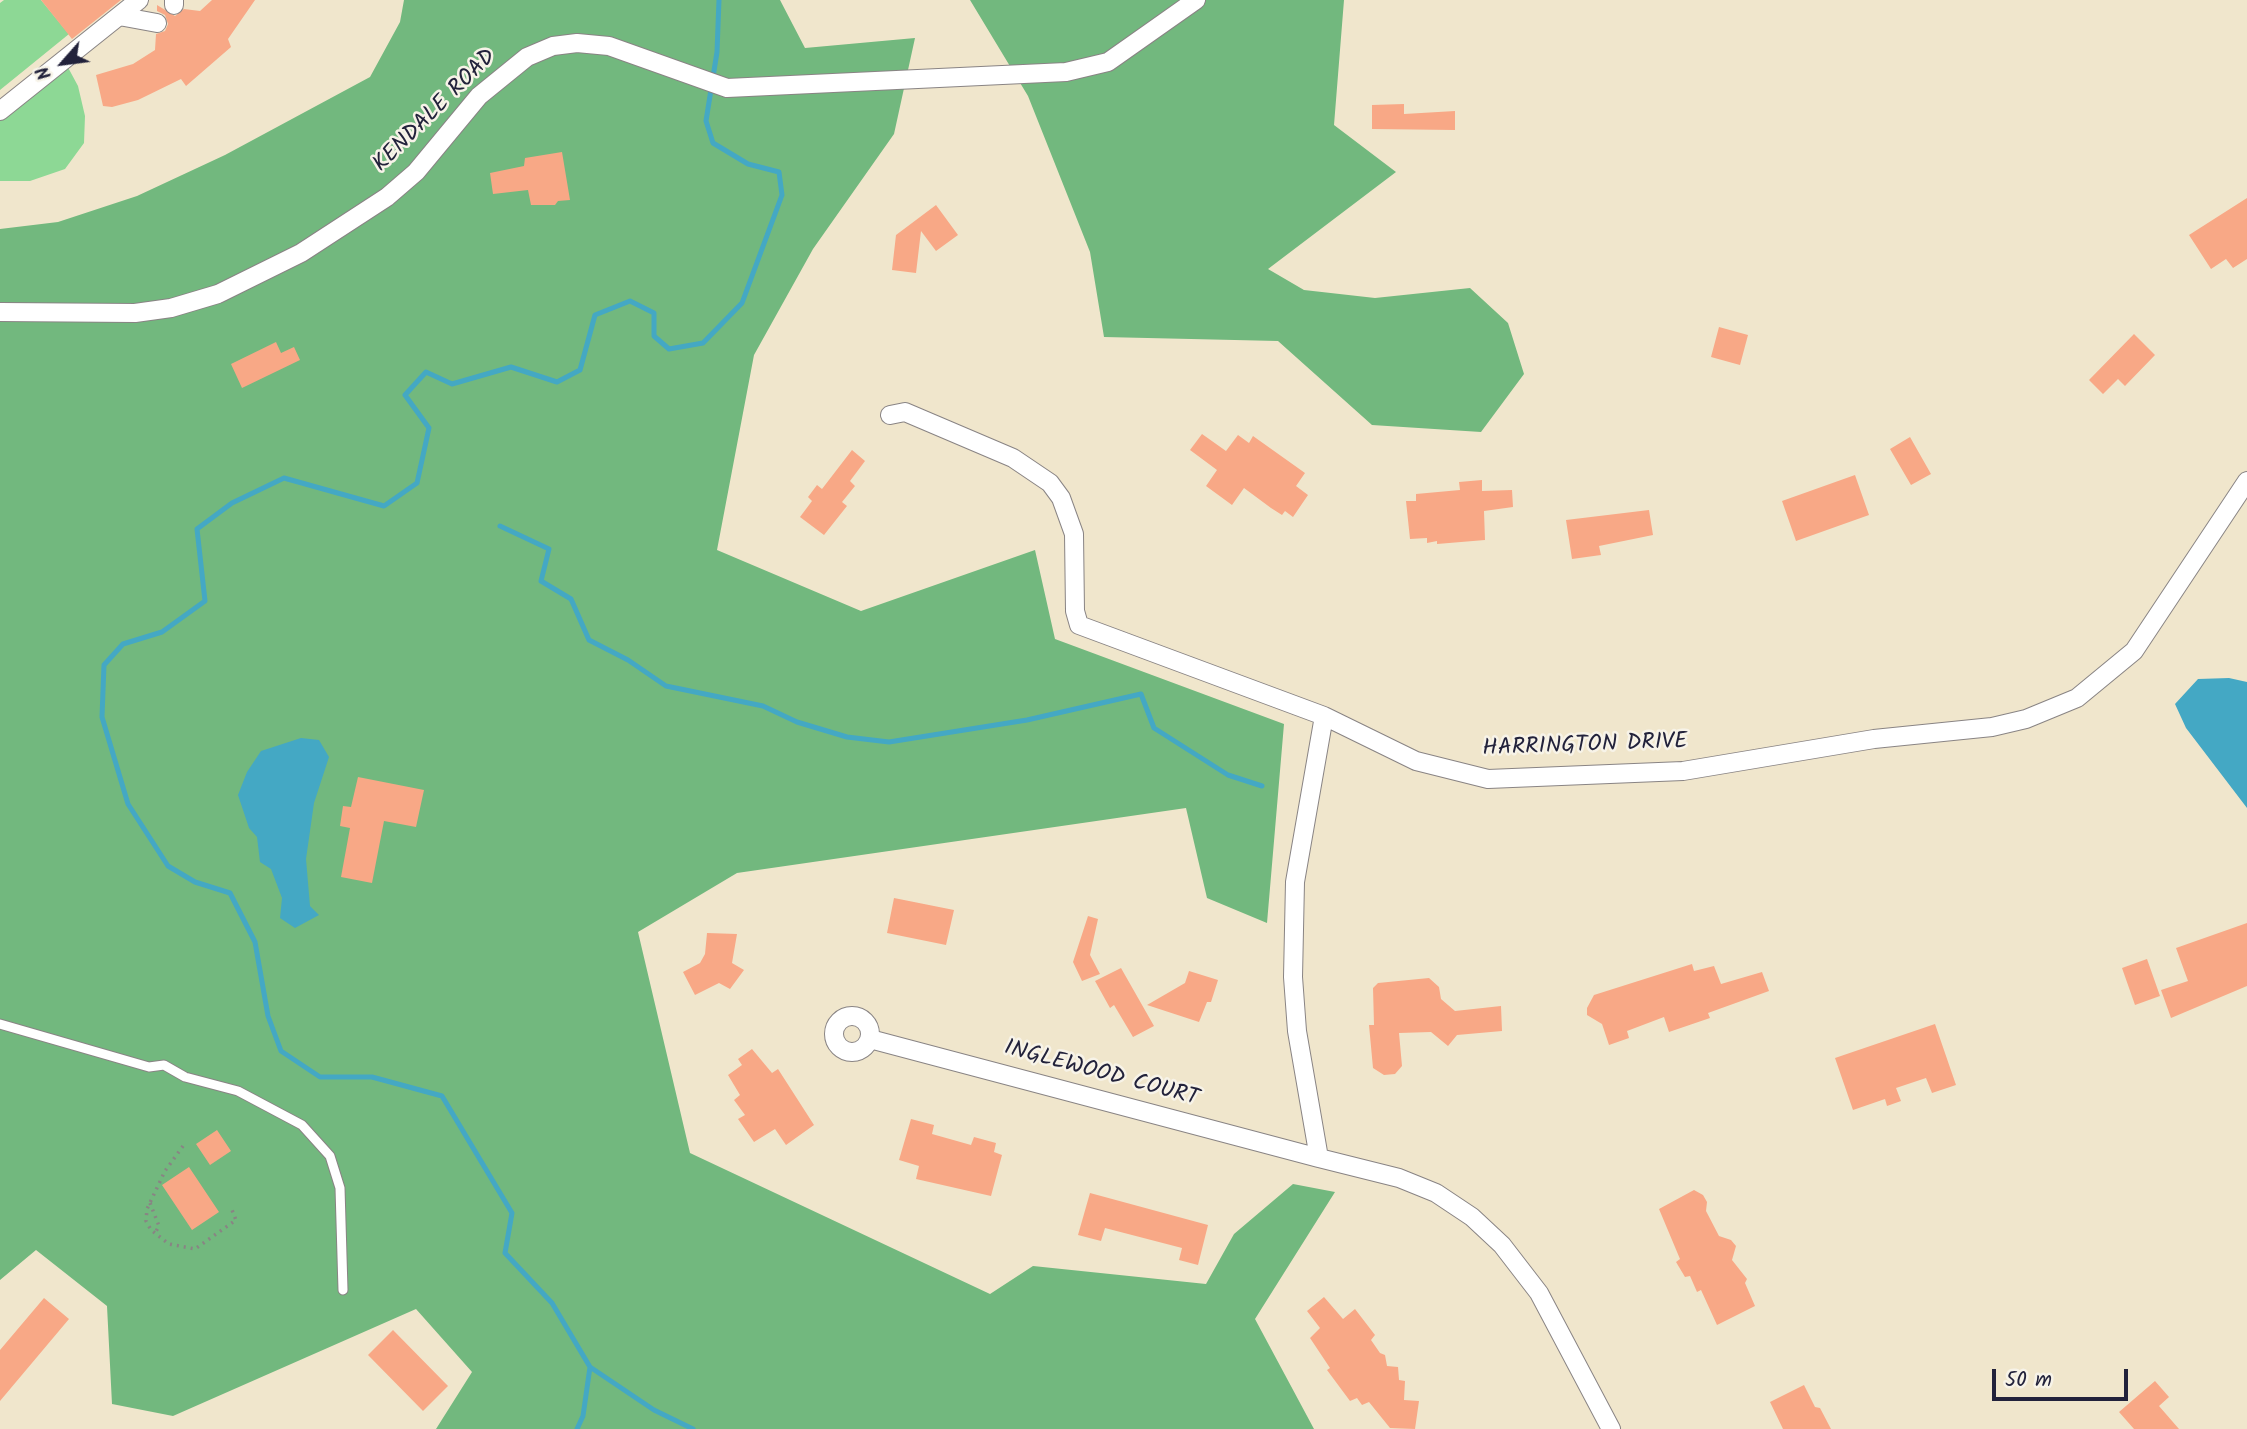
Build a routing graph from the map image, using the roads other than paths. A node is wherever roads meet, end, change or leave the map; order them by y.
1 (139, 0) edge
2 (1196, 0) edge
3 (119, 16) junction
4 (157, 23) dead end
5 (0, 111) edge
6 (0, 312) edge
7 (890, 415) dead end
8 (2247, 481) edge
9 (1324, 716) junction
10 (0, 1024) edge
11 (870, 1039) dead end
12 (1319, 1158) junction
13 (343, 1290) dead end
14 (1611, 1429) edge

1 - 3 street
2 - 6 street, KENDALE ROAD
3 - 4 street
3 - 5 street
7 - 9 street, HARRINGTON DRIVE
8 - 9 street, HARRINGTON DRIVE
9 - 12 street
10 - 13 lane
11 - 12 street, INGLEWOOD COURT
12 - 14 street, INGLEWOOD COURT

